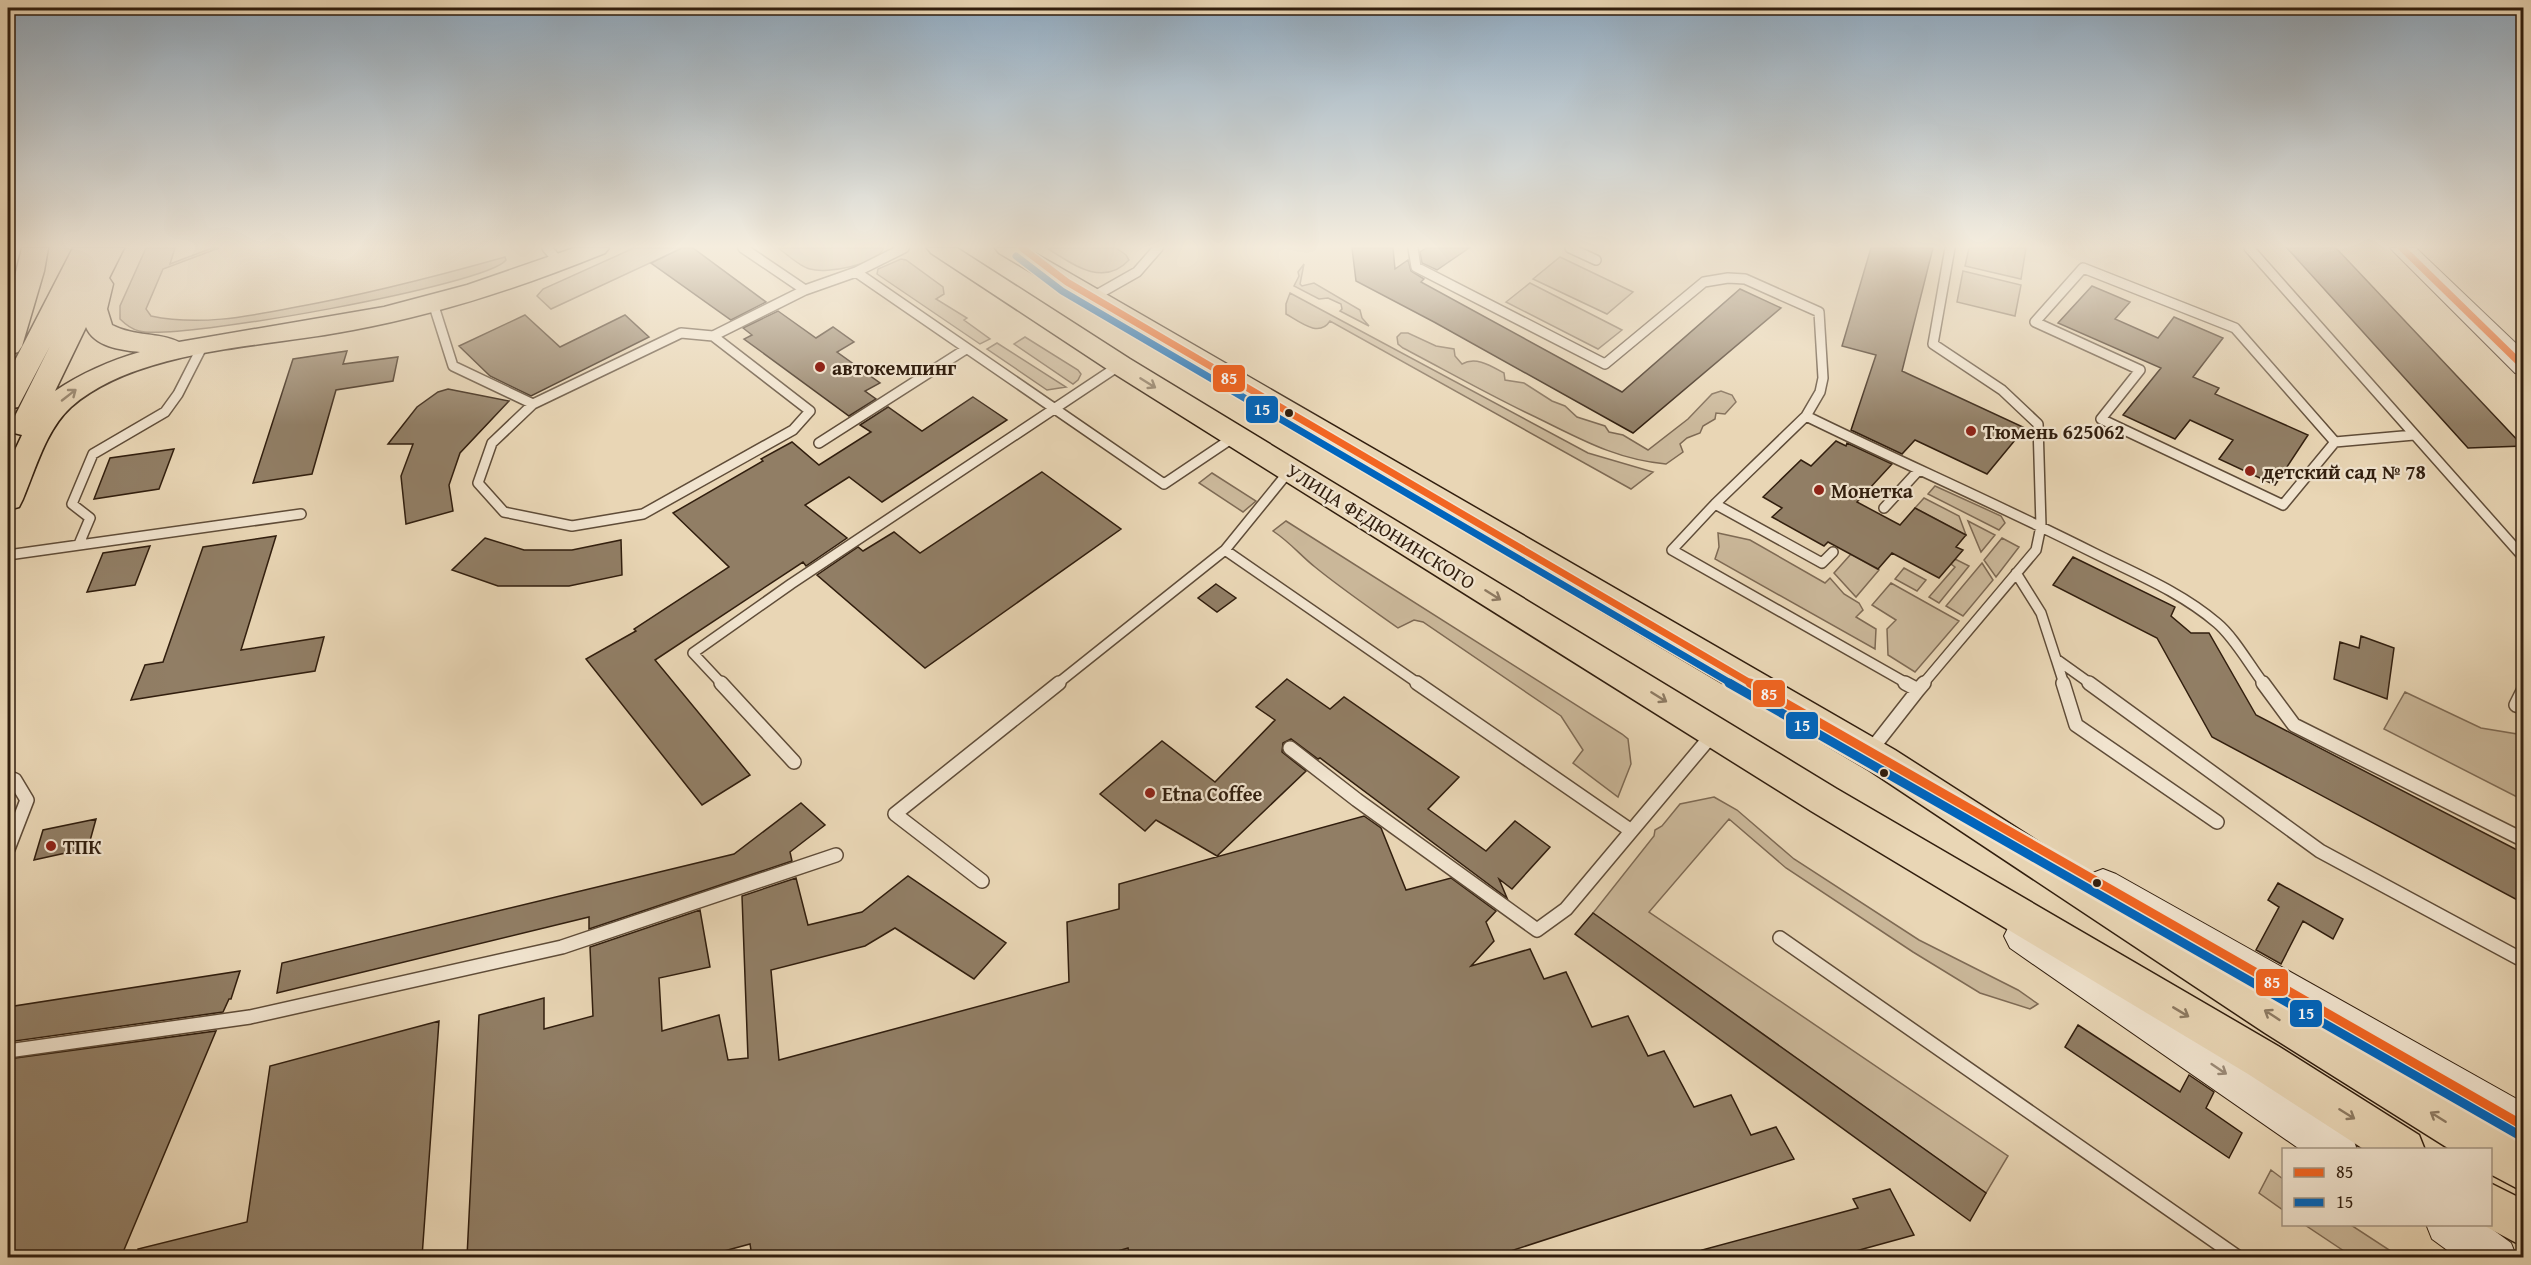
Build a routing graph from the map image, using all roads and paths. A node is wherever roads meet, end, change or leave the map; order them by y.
1 (20, 307) edge
2 (66, 307) edge
3 (76, 307) edge
4 (94, 307) edge
5 (417, 307) edge
6 (435, 307) edge
7 (771, 307) edge
8 (906, 307) edge
9 (1031, 307) edge
10 (1109, 307) edge
11 (1494, 307) edge
12 (1674, 307) edge
13 (1808, 307) edge
14 (1939, 307) edge
15 (2048, 307) edge
16 (2183, 307) edge
17 (2301, 307) edge
18 (2462, 307) edge
19 (713, 336) junction
20 (8, 346) edge
21 (202, 347) junction
22 (966, 349) junction
23 (1120, 365) junction
24 (2523, 367) edge
25 (8, 400) edge
26 (533, 404) junction
27 (1054, 409) junction
28 (1806, 416) junction
29 (2414, 435) junction
30 (1234, 437) junction
31 (2336, 442) junction
32 (819, 443) dead end
33 (8, 459) edge
34 (1290, 470) junction
35 (1918, 471) junction
36 (8, 499) edge
37 (1715, 504) junction
38 (1884, 508) dead end
39 (302, 514) dead end
40 (2041, 526) junction
41 (79, 544) junction
42 (1225, 550) junction
43 (1833, 552) dead end
44 (8, 555) edge
45 (2523, 558) edge
46 (2016, 573) junction
47 (2056, 659) junction
48 (2523, 689) edge
49 (1918, 690) junction
50 (2523, 708) edge
51 (1714, 732) junction
52 (1290, 748) dead end
53 (1876, 756) junction
54 (794, 762) dead end
55 (8, 777) edge
56 (1824, 800) junction
57 (2217, 822) dead end
58 (1630, 830) junction
59 (2523, 840) edge
60 (8, 849) edge
61 (836, 855) dead end
62 (982, 881) dead end
63 (1780, 938) dead end
64 (2523, 961) edge
65 (8, 1051) edge
66 (2523, 1126) edge
67 (2336, 1148) edge
68 (2402, 1148) edge
69 (2487, 1148) edge
70 (2492, 1151) edge
71 (2523, 1170) edge
72 (2492, 1205) edge
73 (2523, 1226) edge
74 (2449, 1235) edge
75 (2231, 1255) edge
76 (2496, 1257) edge

1 - 20 highway
2 - 25 highway
3 - 33 highway
4 - 21 highway
5 - 21 highway
6 - 26 lane
7 - 19 lane
8 - 22 lane
9 - 23 highway, УЛИЦА ФЕДЮНИНСКОГО
10 - 53 highway
11 - 12 lane
13 - 28 lane
14 - 40 lane
15 - 31 lane
16 - 31 lane
17 - 29 lane
18 - 24 main road
19 - 26 lane
19 - 26 lane
36 -> 21 highway
21 - 41 lane
22 - 27 lane
22 - 32 lane
23 - 27 lane
23 -> 30 highway, УЛИЦА ФЕДЮНИНСКОГО
27 - 30 lane
27 - 54 lane
28 - 35 lane
28 - 37 lane
29 - 31 lane
29 - 45 lane
30 - 34 highway, УЛИЦА ФЕДЮНИНСКОГО
34 - 42 lane
34 -> 51 highway, УЛИЦА ФЕДЮНИНСКОГО
35 - 38 lane
35 - 40 lane
37 - 43 lane
37 - 49 lane
39 - 41 lane
40 - 46 lane
40 - 59 lane
41 - 44 lane
42 - 58 lane
42 - 62 lane
46 - 47 lane
46 - 49 lane
47 - 57 lane
47 - 64 lane
48 - 50 lane
49 - 53 lane
51 - 56 highway, УЛИЦА ФЕДЮНИНСКОГО
51 - 58 lane
52 - 58 lane
53 - 66 main road
69 -> 53 highway
55 - 60 lane
56 -> 67 main road, УЛИЦА ФЕДЮНИНСКОГО
56 -> 68 highway, УЛИЦА ФЕДЮНИНСКОГО
61 - 65 lane
63 - 75 lane
71 -> 70 highway
72 - 73 highway
74 - 76 main road

